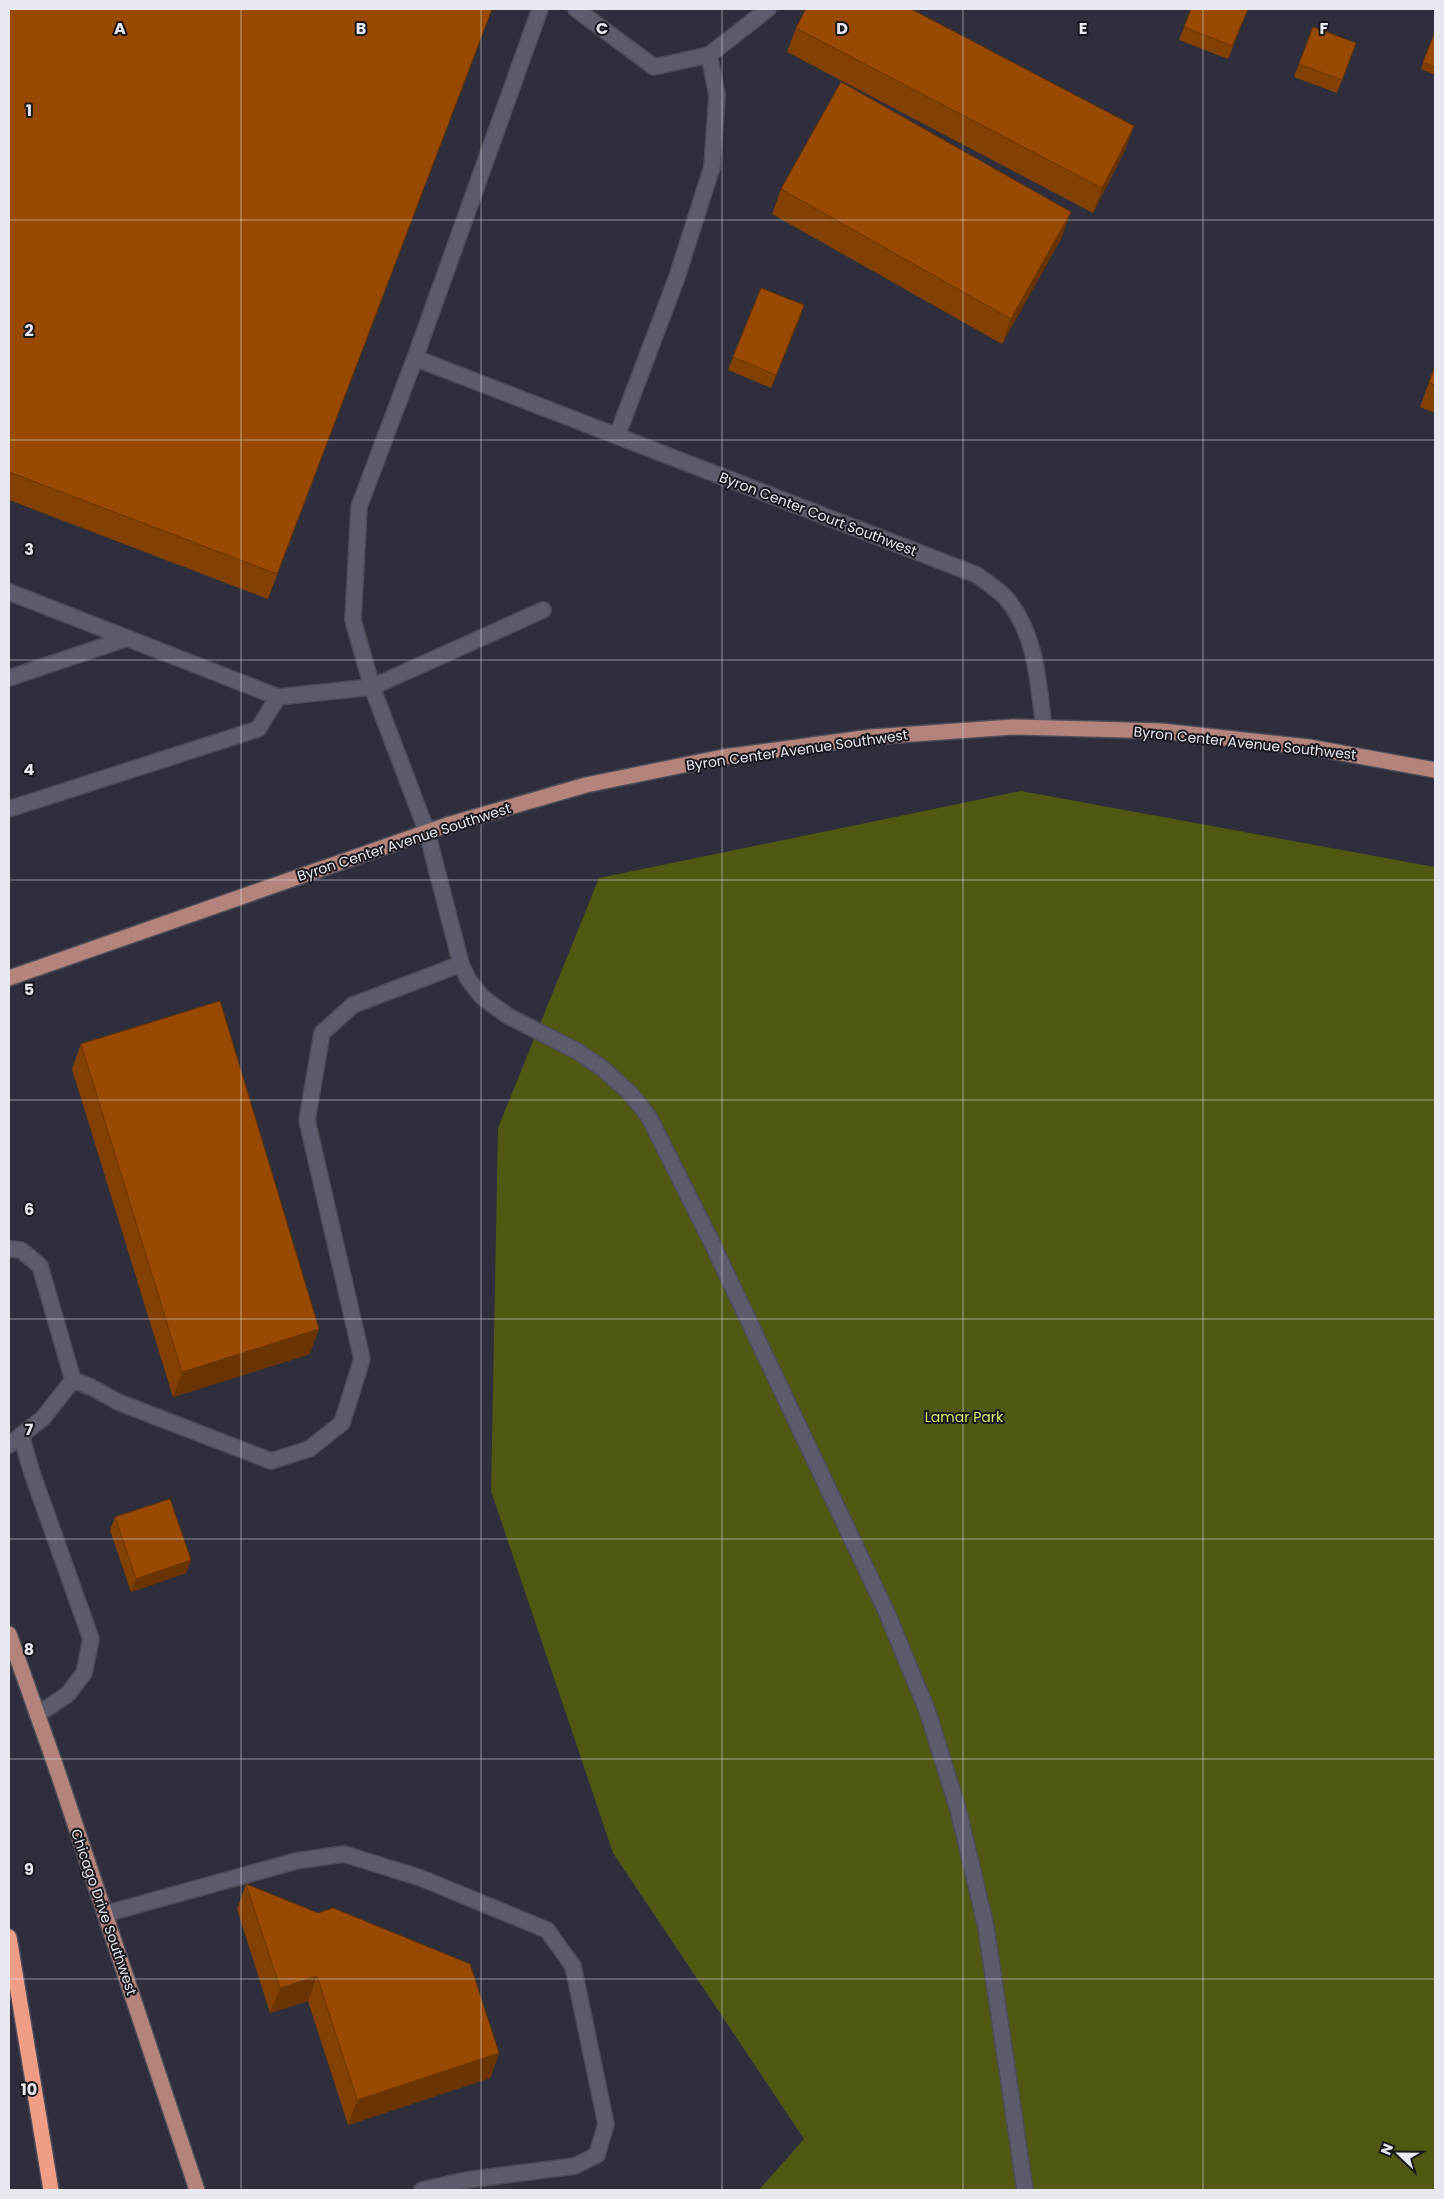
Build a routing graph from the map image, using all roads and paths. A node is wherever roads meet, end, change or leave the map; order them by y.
1 (540, 9) edge
2 (576, 9) edge
3 (767, 10) edge
4 (709, 55) junction
5 (415, 358) junction
6 (617, 436) junction
7 (9, 592) edge
8 (543, 610) dead end
9 (128, 638) junction
10 (9, 678) edge
11 (372, 687) junction
12 (278, 697) junction
13 (1044, 728) junction
14 (1435, 770) edge
15 (9, 809) edge
16 (427, 832) junction
17 (461, 964) junction
18 (9, 978) edge
19 (9, 1249) edge
20 (73, 1380) junction
21 (22, 1435) junction
22 (9, 1445) edge
23 (9, 1634) edge
24 (37, 1715) junction
25 (105, 1914) junction
26 (9, 1937) edge
27 (51, 2190) edge
28 (198, 2190) edge
29 (422, 2190) edge
30 (1025, 2190) edge

1 - 5 street
2 - 4 street
3 - 4 street
4 - 6 street
5 - 6 street, Byron Center Court Southwest
5 - 11 street
6 - 13 street, Byron Center Court Southwest
7 - 9 street
8 - 11 street
9 - 10 street
9 - 12 street
11 - 12 street
11 - 16 street
12 - 15 street
13 - 14 main road, Byron Center Avenue Southwest
13 - 16 main road, Byron Center Avenue Southwest
16 - 17 street
16 - 18 main road, Byron Center Avenue Southwest
17 - 20 street
17 - 30 street
19 - 20 street
20 - 21 street
21 - 22 street
21 - 24 street
23 - 24 main road, Chicago Drive Southwest
24 - 25 main road, Chicago Drive Southwest
25 - 28 main road, Chicago Drive Southwest
25 - 29 street
26 - 27 highway

